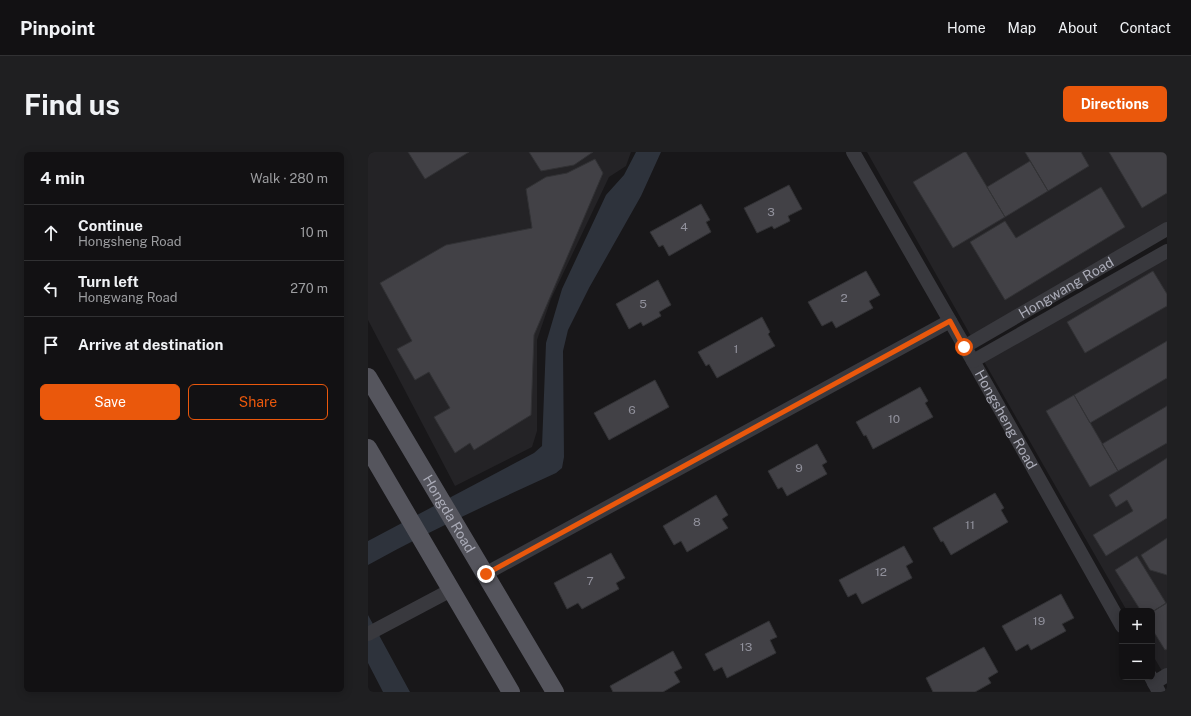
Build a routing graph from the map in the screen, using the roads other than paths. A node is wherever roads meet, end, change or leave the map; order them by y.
1 (853, 152) edge
2 (1167, 229) edge
3 (1167, 251) edge
4 (950, 321) junction
5 (964, 347) junction
6 (973, 361) junction
7 (368, 377) edge
8 (368, 448) edge
9 (486, 574) junction
10 (451, 590) junction
11 (1119, 621) edge
12 (368, 634) edge
13 (1167, 675) edge
14 (1155, 684) edge
15 (511, 692) edge
16 (555, 692) edge

1 - 4 street, Hongsheng Road
2 - 5 street, Hongwang Road
3 - 6 street, Hongwang Road
4 - 5 street, Hongsheng Road
4 - 9 street
5 - 6 street, Hongsheng Road
6 - 11 street, Hongsheng Road
7 - 9 main road, Hongda Road
8 - 10 main road
9 - 16 main road, Hongda Road
10 - 12 street
10 - 15 main road
13 - 14 street

